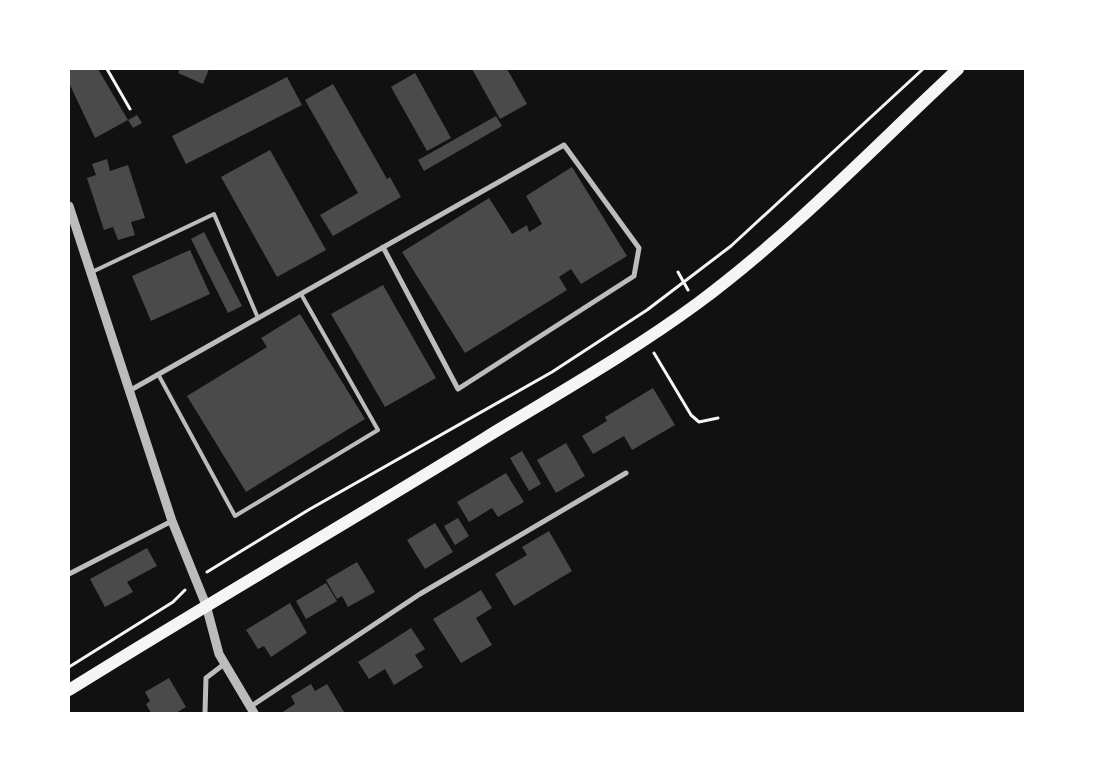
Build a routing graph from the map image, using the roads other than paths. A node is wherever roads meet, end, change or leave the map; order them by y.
1 (958, 69) edge
2 (69, 206) edge
3 (383, 247) junction
4 (91, 272) junction
5 (301, 294) junction
6 (258, 318) junction
7 (158, 374) junction
8 (130, 391) junction
9 (626, 473) dead end
10 (172, 521) junction
11 (69, 574) edge
12 (206, 605) junction
13 (224, 665) junction
14 (69, 690) edge
15 (252, 710) edge
16 (205, 713) edge

1 - 12 main road
2 - 4 street
3 - 3 street
3 - 5 street
4 - 6 lane
4 - 8 street
5 - 6 street
5 - 7 lane
6 - 7 street
7 - 8 street
8 - 10 street
9 - 15 street
10 - 11 street
10 - 12 street
12 - 13 street
12 - 14 main road
13 - 15 street
13 - 16 street

